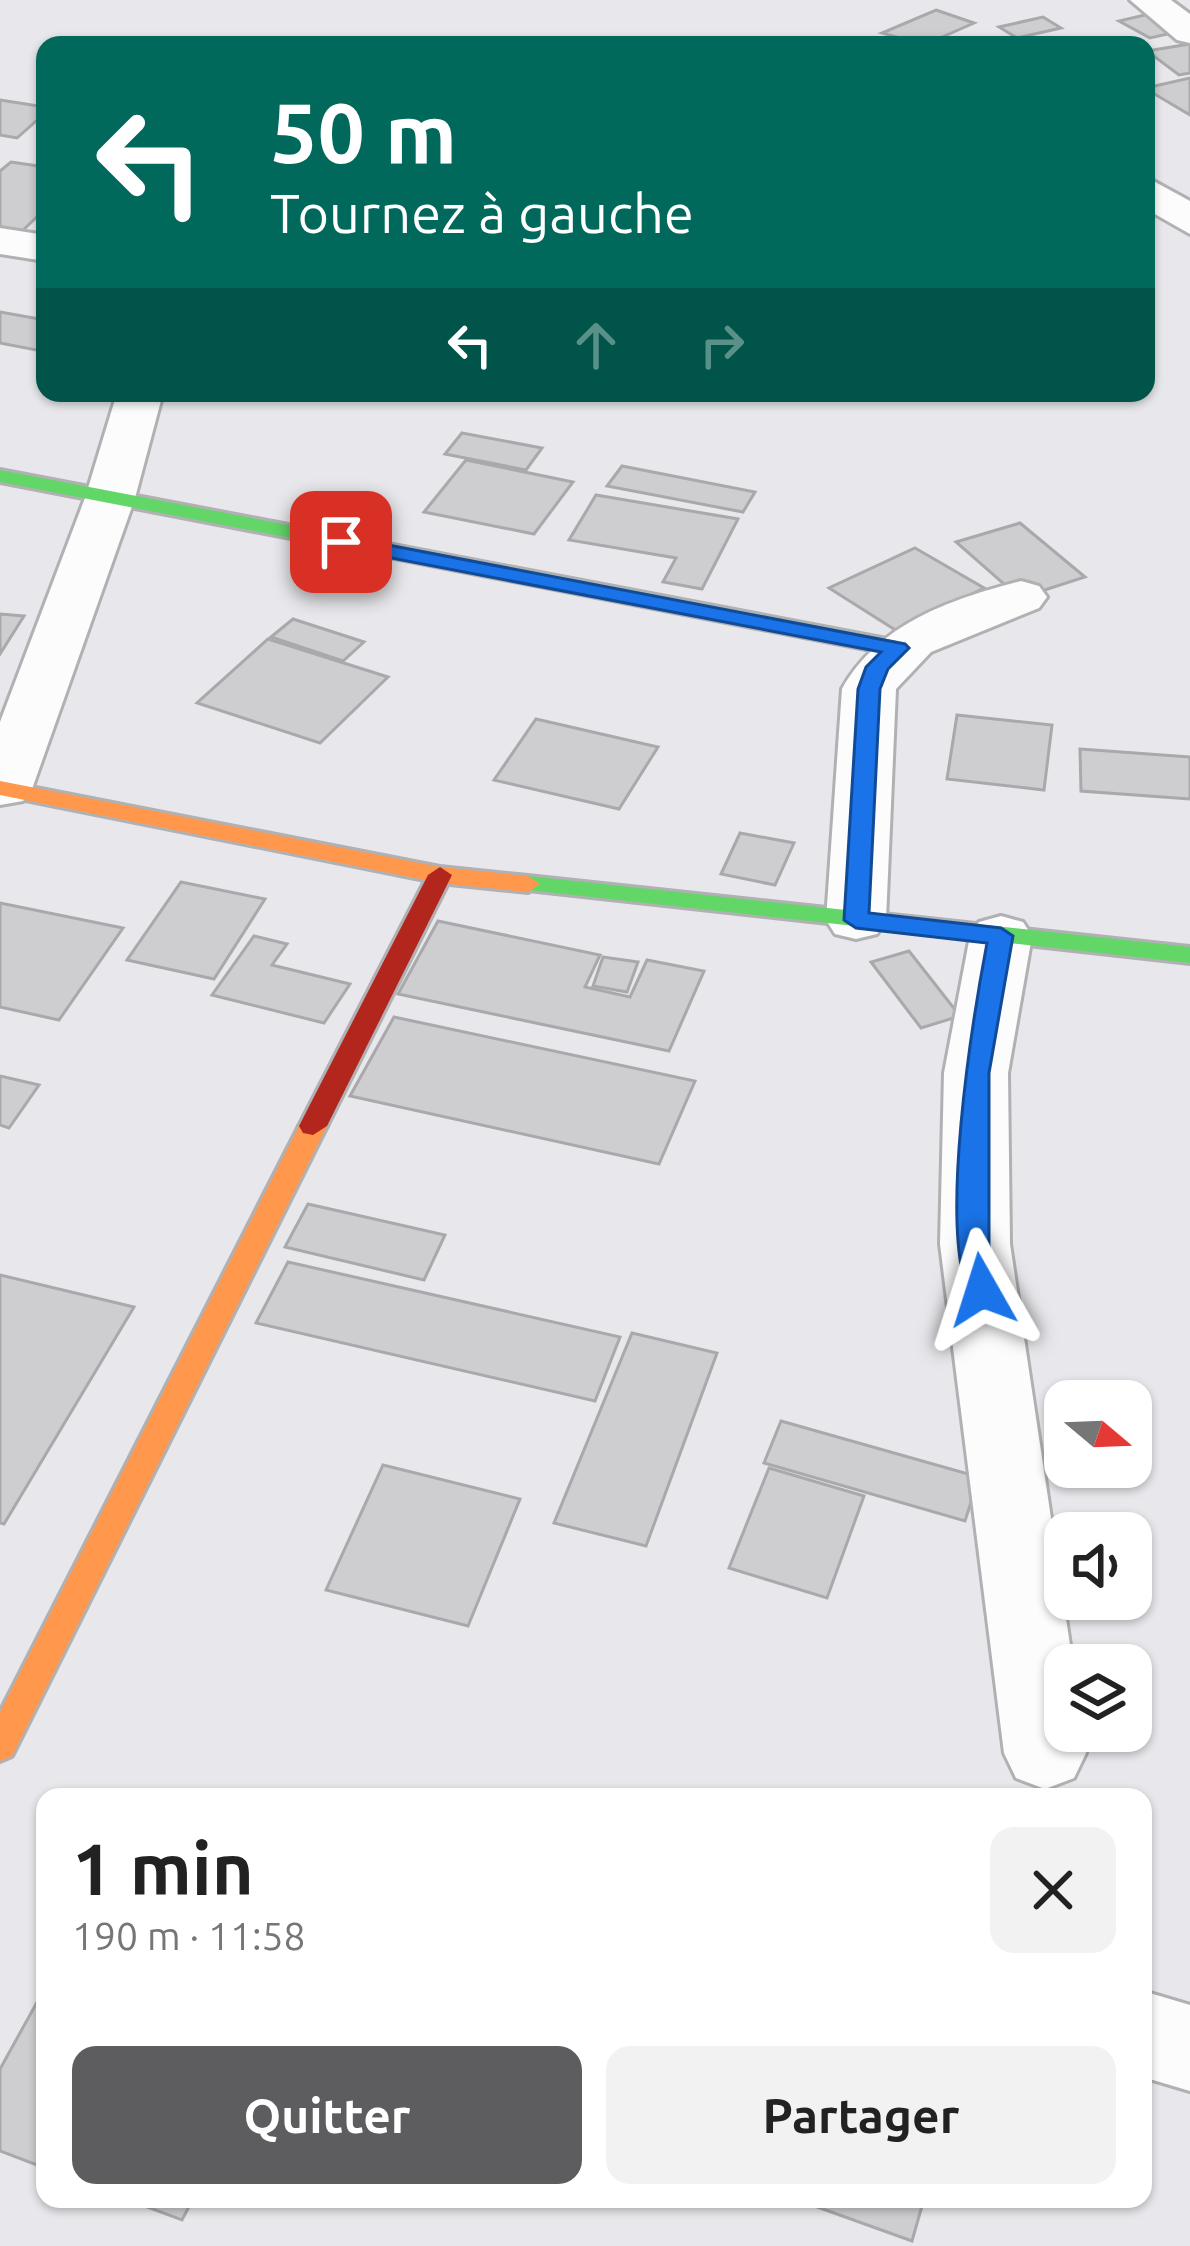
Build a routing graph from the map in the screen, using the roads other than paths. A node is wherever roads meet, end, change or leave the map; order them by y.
1 (1148, 0) edge
2 (1190, 32) edge
3 (1155, 196) edge
4 (1190, 221) edge
5 (0, 241) edge
6 (36, 247) edge
7 (137, 402) edge
8 (0, 476) edge
9 (110, 498) junction
10 (1021, 597) dead end
11 (898, 648) junction
12 (1, 790) edge
13 (440, 875) junction
14 (856, 920) junction
15 (1001, 936) junction
16 (1190, 955) edge
17 (0, 1746) edge
18 (1046, 1753) dead end
19 (1152, 2037) edge
20 (1190, 2048) edge

1 - 2 street
3 - 4 street
5 - 6 street
7 - 9 street
8 - 9 street
9 - 11 street
9 - 12 street
10 - 11 street
11 - 14 street
12 - 13 street
13 - 14 street
13 - 17 street
14 - 15 street
15 - 16 street
15 - 18 street
19 - 20 street

